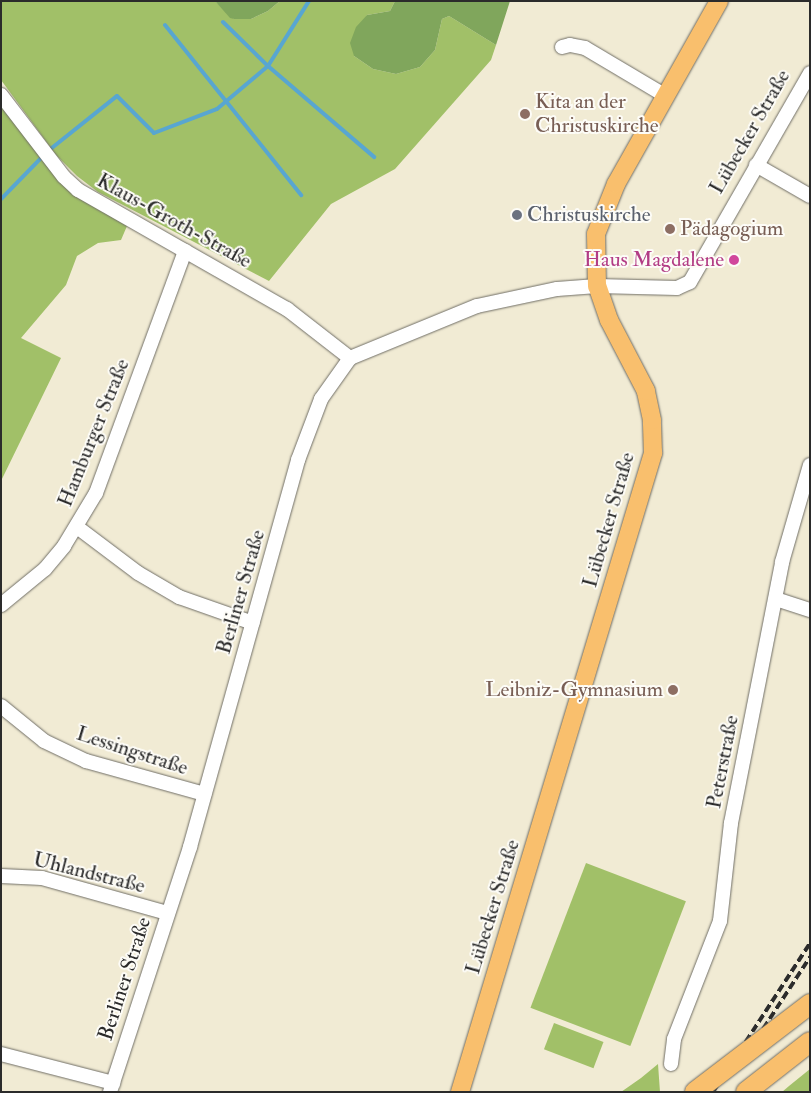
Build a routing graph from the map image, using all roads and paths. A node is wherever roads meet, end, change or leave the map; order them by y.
1 (719, 1) edge
2 (562, 47) dead end
3 (810, 73) edge
4 (1, 95) edge
5 (666, 96) junction
6 (756, 165) junction
7 (810, 196) edge
8 (185, 250) junction
9 (597, 286) junction
10 (350, 358) junction
11 (810, 465) edge
12 (77, 526) junction
13 (776, 599) junction
14 (1, 606) edge
15 (810, 610) edge
16 (253, 623) junction
17 (1, 706) edge
18 (204, 794) junction
19 (1, 876) edge
20 (167, 914) junction
21 (810, 1004) edge
22 (810, 1042) edge
23 (1, 1054) edge
24 (671, 1064) dead end
25 (112, 1088) edge
26 (460, 1092) edge
27 (695, 1092) edge
28 (746, 1092) edge

1 - 5 main road
2 - 5 street
3 - 6 street, Lübecker Straße
4 - 8 street, Klaus-Groth-Straße
5 - 9 main road
6 - 7 street
6 - 9 street, Lübecker Straße
8 - 10 street, Klaus-Groth-Straße
8 - 12 street, Hamburger Straße
9 - 10 street
9 - 26 main road, Lübecker Straße
10 - 16 street, Berliner Straße
11 - 13 street, Peterstraße
12 - 14 street, Hamburger Straße
12 - 16 street
13 - 15 street
13 - 24 street, Peterstraße
16 - 18 street, Berliner Straße
17 - 18 street, Lessingstraße
18 - 20 street, Berliner Straße
19 - 20 street, Uhlandstraße
20 - 25 street, Berliner Straße
21 - 27 highway, bridge
22 - 28 highway
23 - 25 street

